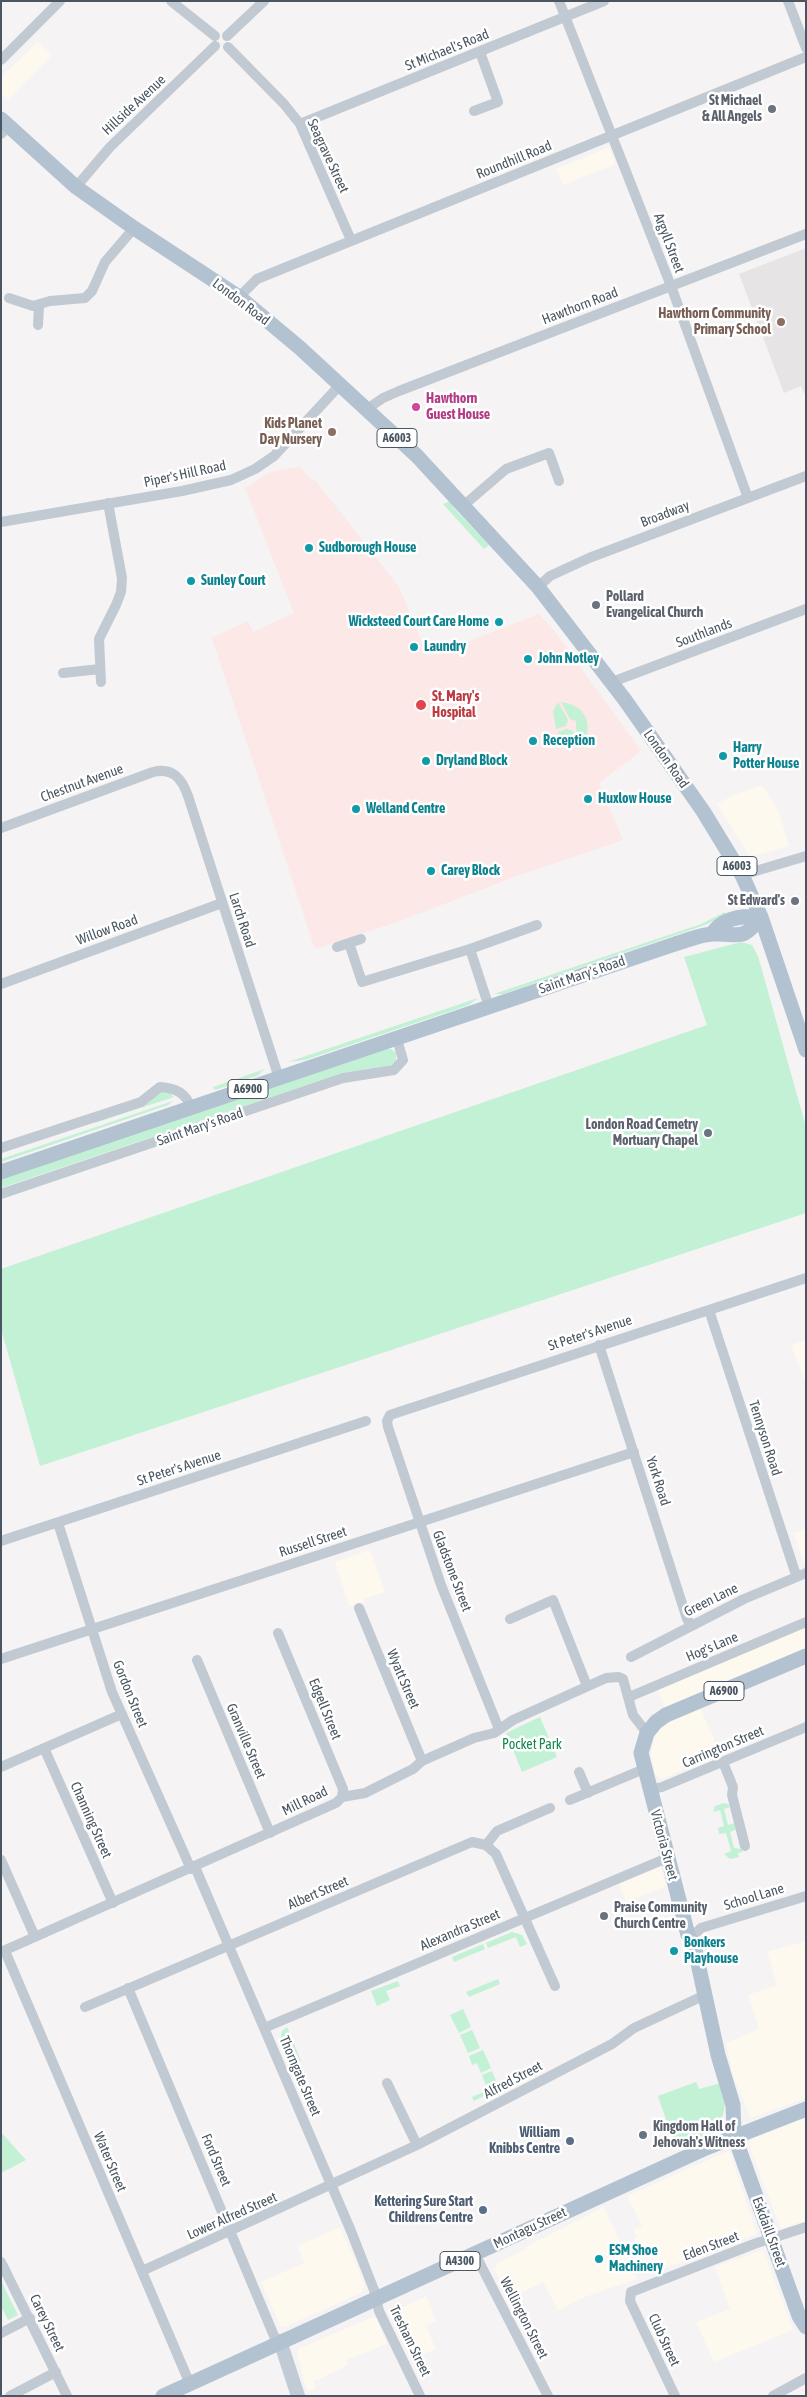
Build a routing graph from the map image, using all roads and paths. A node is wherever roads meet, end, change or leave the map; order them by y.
1 (171, 1) edge
2 (264, 1) edge
3 (558, 1) edge
4 (604, 1) edge
5 (788, 1) edge
6 (59, 2) edge
7 (565, 17) junction
8 (215, 41) junction
9 (228, 41) junction
10 (806, 48) edge
11 (480, 52) junction
12 (806, 57) edge
13 (1, 60) edge
14 (474, 111) dead end
15 (300, 124) junction
16 (4, 126) edge
17 (613, 134) junction
18 (76, 187) junction
19 (134, 228) junction
20 (806, 234) edge
21 (351, 240) junction
22 (671, 286) junction
23 (239, 297) junction
24 (8, 298) dead end
25 (39, 306) junction
26 (38, 325) dead end
27 (340, 384) junction
28 (367, 409) junction
29 (806, 476) edge
30 (560, 481) dead end
31 (748, 498) junction
32 (108, 503) junction
33 (463, 506) junction
34 (1, 522) edge
35 (538, 587) junction
36 (806, 609) edge
37 (100, 669) junction
38 (63, 673) dead end
39 (101, 682) dead end
40 (612, 682) junction
41 (173, 773) joint
42 (1, 828) edge
43 (806, 856) edge
44 (742, 875) junction
45 (222, 903) junction
46 (761, 917) junction
47 (538, 925) dead end
48 (361, 940) dead end
49 (349, 943) junction
50 (338, 948) dead end
51 (470, 949) junction
52 (1, 984) edge
53 (791, 1003) junction
54 (489, 1007) junction
55 (806, 1010) edge
56 (804, 1030) edge
57 (397, 1039) junction
58 (806, 1050) edge
59 (279, 1078) junction
60 (191, 1108) junction
61 (1, 1148) edge
62 (1, 1172) edge
63 (1, 1194) edge
64 (806, 1278) edge
65 (709, 1310) junction
66 (599, 1345) junction
67 (366, 1421) dead end
68 (387, 1421) joint
69 (634, 1452) junction
70 (419, 1522) junction
71 (58, 1523) junction
72 (1, 1541) edge
73 (801, 1574) edge
74 (359, 1608) dead end
75 (510, 1619) dead end
76 (806, 1622) edge
77 (691, 1625) junction
78 (92, 1629) junction
79 (278, 1633) dead end
80 (806, 1656) edge
81 (631, 1657) dead end
82 (1, 1659) edge
83 (197, 1660) dead end
84 (587, 1686) junction
85 (629, 1697) junction
86 (122, 1714) junction
87 (806, 1727) edge
88 (499, 1729) junction
89 (647, 1733) junction
90 (44, 1748) junction
91 (422, 1761) junction
92 (723, 1762) junction
93 (1, 1767) edge
94 (644, 1769) junction
95 (579, 1772) dead end
96 (649, 1790) junction
97 (588, 1793) junction
98 (342, 1797) junction
99 (570, 1800) dead end
100 (550, 1808) dead end
101 (270, 1833) junction
102 (486, 1845) junction
103 (745, 1846) dead end
104 (666, 1858) junction
105 (1, 1860) edge
106 (193, 1868) junction
107 (806, 1896) edge
108 (113, 1903) junction
109 (524, 1918) junction
110 (36, 1937) junction
111 (694, 1945) junction
112 (230, 1946) junction
113 (3, 1951) edge
114 (555, 1986) dead end
115 (128, 1988) junction
116 (705, 1995) junction
117 (85, 2007) dead end
118 (264, 2028) junction
119 (387, 2083) dead end
120 (806, 2109) edge
121 (734, 2136) junction
122 (417, 2145) junction
123 (332, 2186) junction
124 (806, 2228) edge
125 (231, 2231) junction
126 (771, 2239) junction
127 (475, 2254) junction
128 (1, 2262) edge
129 (142, 2271) junction
130 (630, 2296) joint
131 (376, 2298) junction
132 (30, 2318) junction
133 (806, 2327) edge
134 (1, 2333) edge
135 (279, 2342) junction
136 (56, 2372) junction
137 (806, 2378) edge
138 (190, 2384) junction
139 (172, 2394) edge
140 (10, 2396) edge
141 (67, 2396) edge
142 (298, 2396) edge
143 (420, 2396) edge
144 (548, 2396) edge
145 (675, 2396) edge
146 (773, 2396) edge

1 - 8 street
2 - 9 street
3 - 7 street, Argyll Street
4 - 7 street, St Michael's Road
5 - 10 street
6 - 13 street
7 - 11 street, St Michael's Road
7 - 17 street, Argyll Street
8 - 9 street
8 - 9 street
8 - 18 street, Hillside Avenue
9 - 15 street, Seagrave Street
11 - 14 street
11 - 15 street, St Michael's Road
12 - 17 street, Roundhill Road
15 - 21 street, Seagrave Street
16 - 18 main road, London Road / A6003
17 - 21 street, Roundhill Road
17 - 22 street, Argyll Street
18 - 19 main road, London Road / A6003
19 - 23 main road, London Road / A6003
19 - 25 street
20 - 22 street, Hawthorn Road
21 - 23 street, Roundhill Road
22 - 28 street, Hawthorn Road
22 - 31 street, Argyll Street
23 - 27 main road, London Road / A6003
24 - 25 street
25 - 26 street
27 - 28 main road, London Road / A6003
27 - 32 street, Piper's Hill Road
28 - 33 main road, London Road / A6003
29 - 31 street, Broadway
30 - 33 street
31 - 35 street, Broadway
32 - 34 street, Piper's Hill Road
32 - 37 street
33 - 35 main road, London Road / A6003
35 - 40 main road, London Road / A6003
36 - 40 street, Southlands
37 - 38 street
37 - 39 street
40 - 44 main road, London Road / A6003
41 - 42 street, Chestnut Avenue
41 - 45 street, Larch Road
43 - 44 street
44 - 46 main road, London Road / A6003
45 - 52 street, Willow Road
45 - 59 street, Larch Road
46 - 53 main road, London Road / A6003
46 - 54 main road, Saint Mary's Road / A6900
47 - 51 street
48 - 49 street
49 - 50 street
49 - 51 street
51 - 54 street
53 - 55 main road
53 - 56 main road, London Road / A6003
54 - 57 main road, Saint Mary's Road / A6900
56 - 58 main road, London Road
57 - 59 main road, Saint Mary's Road / A6900
57 - 63 street, Saint Mary's Road
59 - 60 main road, Saint Mary's Road / A6900
60 - 61 street, Saint Mary's Road
60 - 62 main road, Saint Mary's Road / A6900
64 - 65 street, St Peter's Avenue
65 - 66 street, St Peter's Avenue
65 - 73 street, Tennyson Road
66 - 68 street, St Peter's Avenue
66 - 69 street, York Road
67 - 71 street, St Peter's Avenue
68 - 70 street, Gladstone Street
69 - 70 street, Russell Street
69 - 77 street, York Road
70 - 78 street, Russell Street
70 - 88 street, Gladstone Street
71 - 72 street, St Peter's Avenue
71 - 78 street, Gordon Street
73 - 77 street, Green Lane
74 - 91 street, Wyatt Street
75 - 84 street
76 - 85 street, Hog's Lane
77 - 81 street, Green Lane
78 - 82 street, Russell Street
78 - 86 street, Gordon Street
79 - 98 street, Edgell Street
80 - 89 main road, A6900
83 - 101 street, Granville Street
84 - 85 street, Mill Road
84 - 88 street, Mill Road
85 - 89 street
86 - 90 street
86 - 106 street, Gordon Street
87 - 92 street, Carrington Street
88 - 91 street, Mill Road
89 - 94 main road, Victoria Street
90 - 93 street
90 - 108 street, Channing Street
91 - 98 street, Mill Road
92 - 96 street, Carrington Street
92 - 103 street
94 - 96 main road, Victoria Street
94 - 97 street
95 - 97 street
96 - 104 main road, Victoria Street
97 - 99 street
98 - 101 street, Mill Road
100 - 102 street
101 - 106 street, Mill Road
102 - 109 street
102 - 112 street, Albert Street
104 - 109 street, Alexandra Street
104 - 111 main road, Victoria Street
105 - 110 street
106 - 108 street, Mill Road
106 - 112 street, Thorngate Street
107 - 111 street, School Lane
108 - 110 street, Mill Road
109 - 114 street
109 - 118 street, Alexandra Street
110 - 113 street, Mill Road
111 - 116 main road, Victoria Street
112 - 115 street, Albert Street
112 - 118 street, Thorngate Street
113 - 129 street, Water Street
115 - 117 street, Albert Street
115 - 125 street, Ford Street
116 - 121 main road, Victoria Street
116 - 122 street, Alfred Street
118 - 123 street, Thorngate Street
119 - 122 street
120 - 121 main road, Montagu Street / A4300
121 - 126 main road, Eskdaill Street
121 - 127 main road, Montagu Street / A4300
122 - 123 street, Alfred Street
123 - 125 street, Lower Alfred Street
123 - 131 street, Thorngate Street
124 - 126 street, Eden Street
125 - 129 street, Lower Alfred Street
125 - 135 street, Ford Street
126 - 130 street, Eden Street
126 - 133 main road, Eskdaill Street
127 - 131 main road, Montagu Street / A4300
127 - 144 street, Wellington Street
128 - 132 street, Carey Street
129 - 138 street, Water Street
130 - 145 street, Club Street
131 - 135 main road, Montagu Street / A4300
131 - 143 street, Tresham Street
132 - 134 street
132 - 136 street, Carey Street
135 - 138 main road, Montagu Street / A4300
135 - 142 street
136 - 140 street
136 - 141 street, Carey Street
137 - 146 street
138 - 139 main road, Montagu Street / A4300

